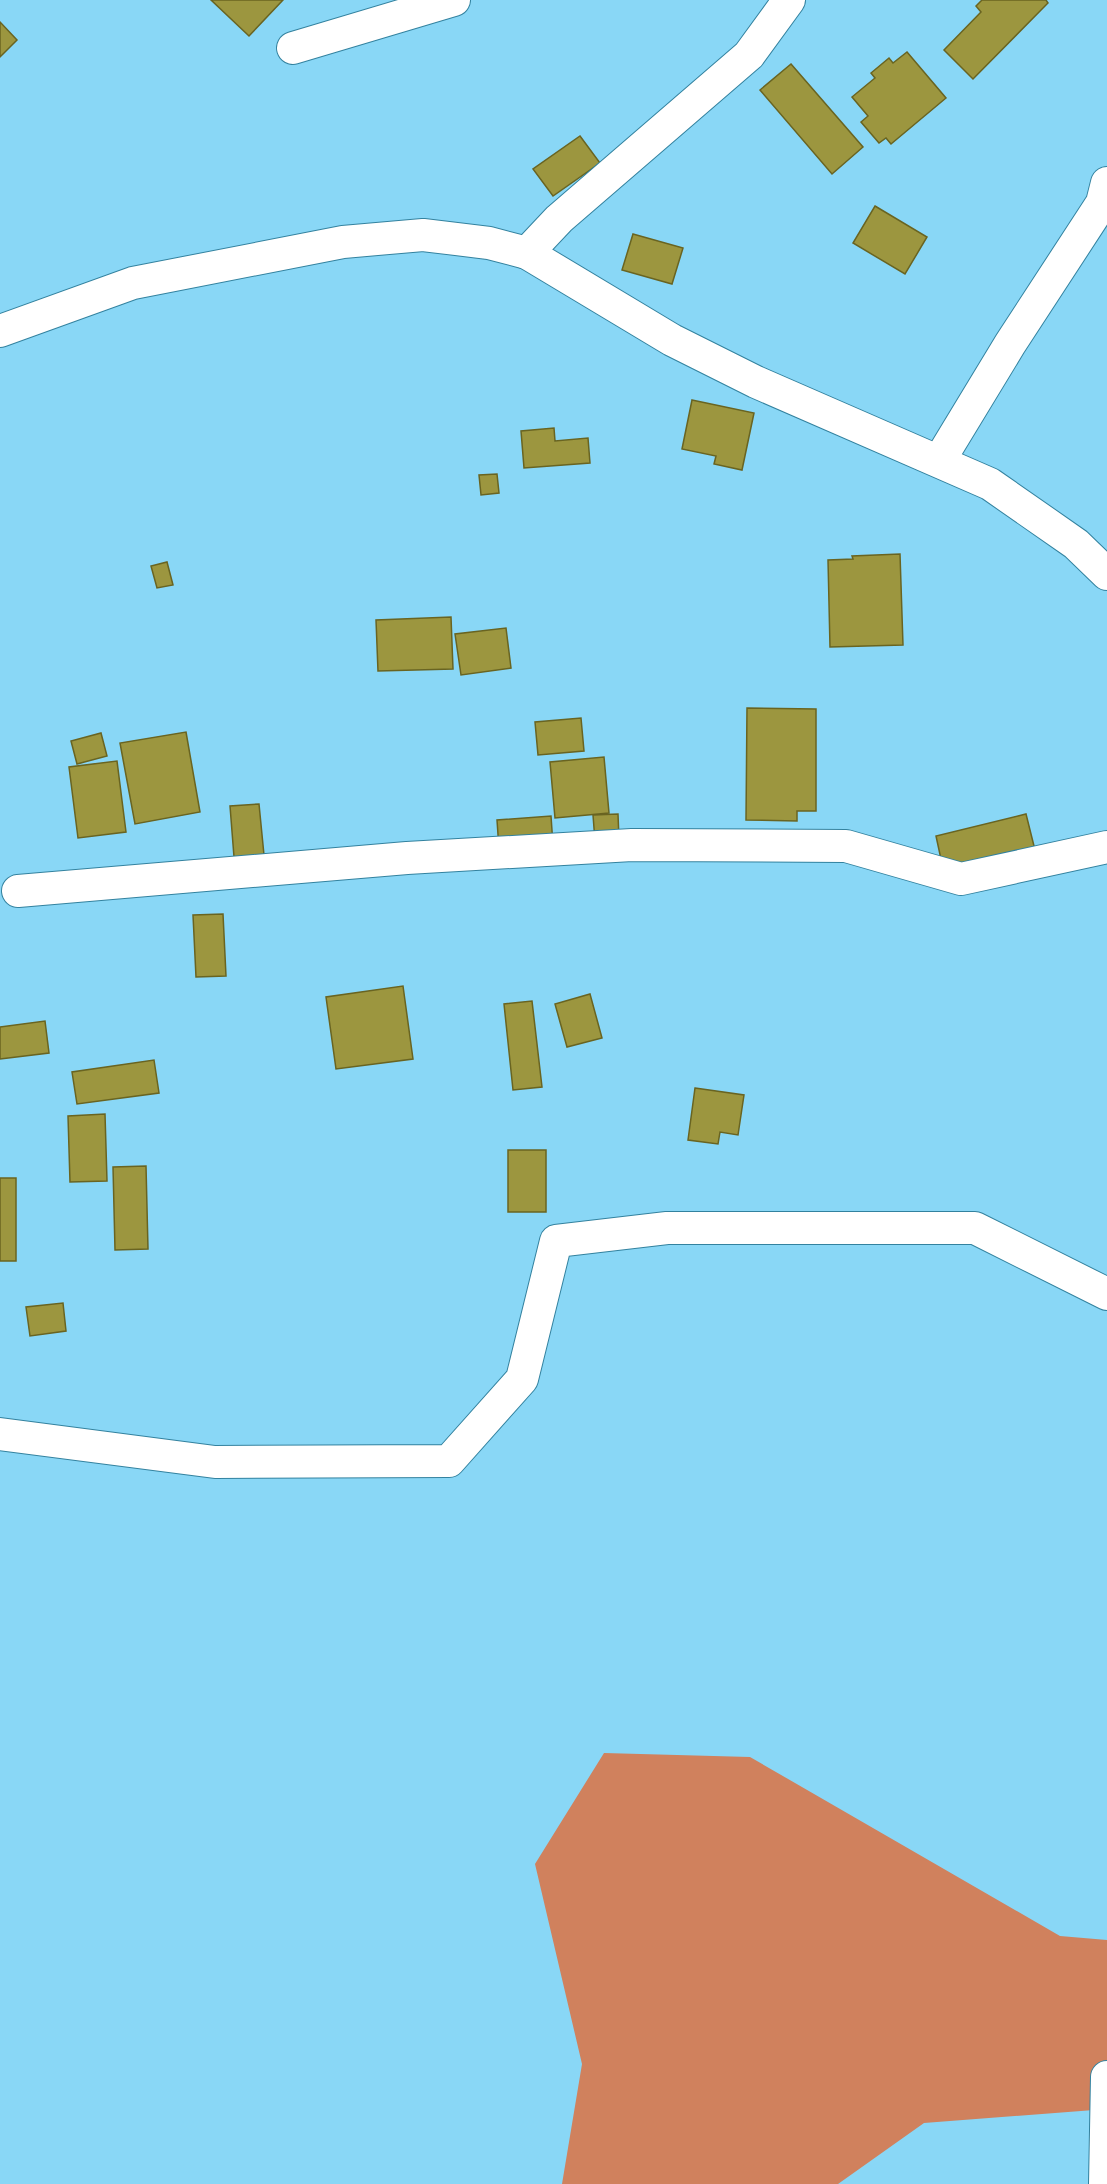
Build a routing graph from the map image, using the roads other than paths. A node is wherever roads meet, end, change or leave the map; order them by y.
1 (454, 0) edge
2 (789, 0) edge
3 (292, 48) dead end
4 (1107, 183) edge
5 (527, 253) junction
6 (0, 331) edge
7 (939, 461) junction
8 (1107, 574) edge
9 (1107, 847) edge
10 (18, 891) dead end
11 (1107, 1294) edge
12 (0, 1434) edge
13 (1107, 2077) edge
14 (1106, 2184) edge

1 - 3 street
2 - 5 street
4 - 7 street
5 - 6 street
5 - 7 street
7 - 8 street
9 - 10 street
11 - 12 street
13 - 14 street

